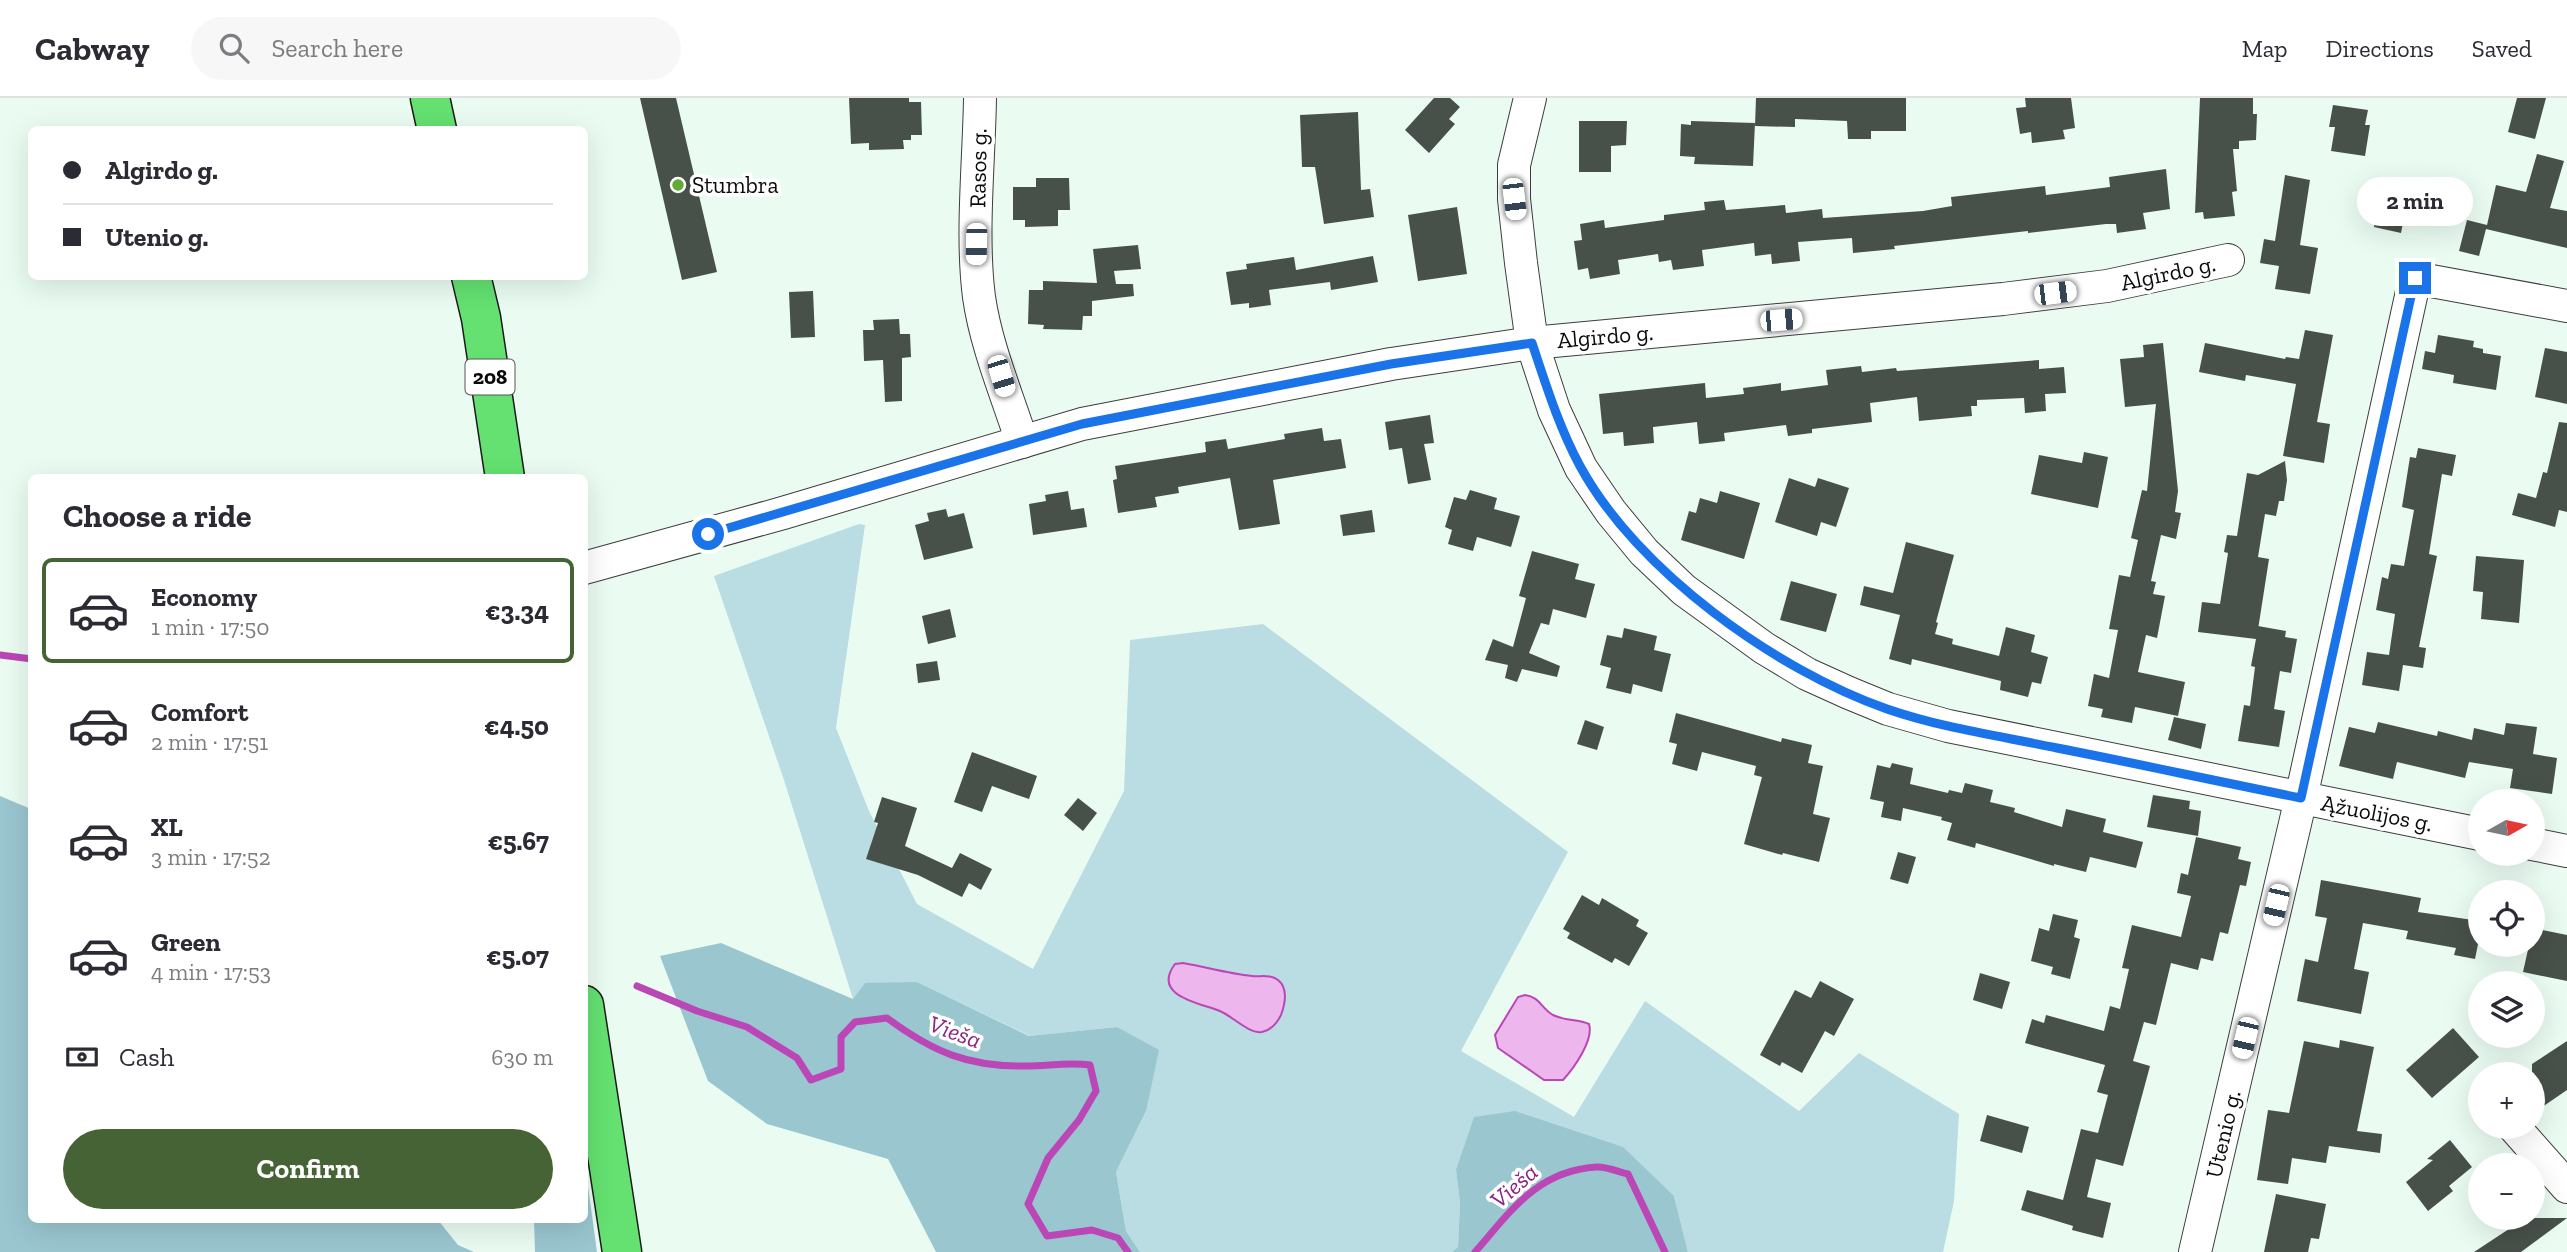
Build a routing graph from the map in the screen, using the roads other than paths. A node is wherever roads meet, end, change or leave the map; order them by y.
1 (430, 98) edge
2 (980, 98) edge
3 (1530, 98) edge
4 (436, 126) edge
5 (2228, 260) dead end
6 (472, 280) edge
7 (2567, 306) edge
8 (1532, 343) junction
9 (1022, 442) junction
10 (504, 474) edge
11 (588, 567) edge
12 (2301, 798) junction
13 (2468, 832) edge
14 (2545, 847) edge
15 (2567, 851) edge
16 (588, 1031) edge
17 (2525, 1139) edge
18 (2567, 1186) edge
19 (622, 1252) edge
20 (2195, 1252) edge

1 - 4 highway
2 - 9 street, Rasos g.
3 - 8 street, Ąžuolijos g.
5 - 8 street, Algirdo g.
6 - 10 highway, 208
7 - 12 street, Utenio g.
8 - 9 street, Algirdo g.
8 - 12 street, Ąžuolijos g.
9 - 11 street, Algirdo g.
12 - 13 street, Ąžuolijos g.
12 - 20 street, Utenio g.
14 - 15 street
16 - 19 highway
17 - 18 street

